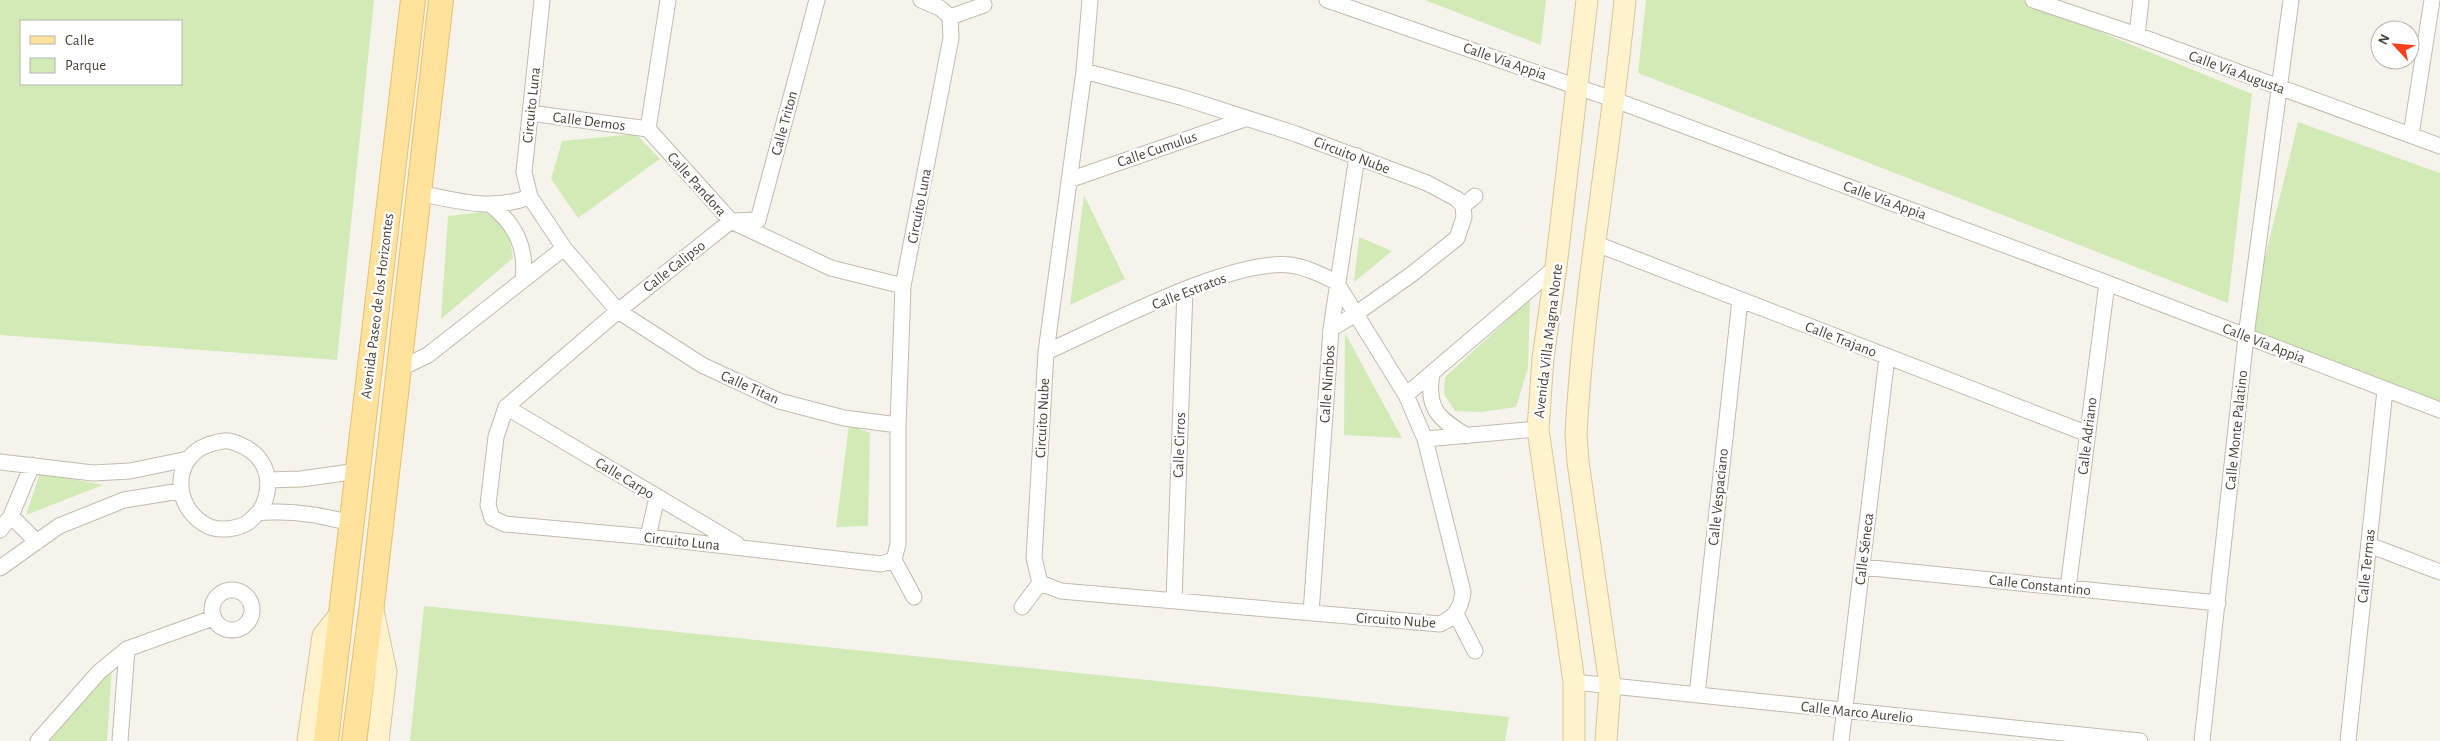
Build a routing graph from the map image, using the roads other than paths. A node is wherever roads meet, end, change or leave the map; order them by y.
1 (413, 0) edge
2 (442, 0) edge
3 (542, 0) edge
4 (668, 0) edge
5 (817, 0) edge
6 (921, 0) edge
7 (1090, 0) edge
8 (1327, 0) edge
9 (1587, 0) edge
10 (1625, 0) edge
11 (2033, 0) edge
12 (2141, 0) edge
13 (2291, 0) edge
14 (2432, 0) edge
15 (984, 5) dead end
16 (950, 17) junction
17 (2137, 35) junction
18 (1084, 71) junction
19 (1578, 86) junction
20 (2281, 88) junction
21 (1615, 100) junction
22 (530, 113) junction
23 (1245, 119) junction
24 (648, 129) junction
25 (2411, 136) junction
26 (2440, 146) edge
27 (1357, 156) junction
28 (1069, 180) junction
29 (419, 193) junction
30 (530, 196) junction
31 (1475, 196) dead end
32 (491, 206) junction
33 (1463, 206) junction
34 (731, 222) junction
35 (1594, 243) junction
36 (564, 248) junction
37 (1556, 268) junction
38 (522, 280) junction
39 (1336, 282) junction
40 (2107, 283) junction
41 (903, 286) junction
42 (1185, 290) junction
43 (1740, 300) junction
44 (618, 311) junction
45 (1357, 313) junction
46 (1330, 329) junction
47 (2246, 336) junction
48 (1046, 352) junction
49 (1886, 356) junction
50 (399, 369) junction
51 (1432, 373) junction
52 (2385, 390) junction
53 (1406, 395) junction
54 (506, 407) junction
55 (2440, 410) edge
56 (898, 424) junction
57 (1538, 429) junction
58 (2088, 434) junction
59 (1467, 436) junction
60 (1425, 439) junction
61 (188, 459) junction
62 (0, 462) edge
63 (32, 465) junction
64 (358, 471) junction
65 (269, 480) junction
66 (180, 491) junction
67 (657, 497) junction
68 (259, 513) junction
69 (11, 516) junction
70 (352, 523) junction
71 (0, 530) edge
72 (648, 537) junction
73 (37, 542) junction
74 (2368, 545) junction
75 (744, 548) junction
76 (894, 560) junction
77 (1862, 567) junction
78 (0, 568) edge
79 (2440, 572) edge
80 (1040, 583) junction
81 (2068, 588) junction
82 (914, 597) dead end
83 (1174, 600) junction
84 (2218, 603) junction
85 (372, 604) junction
86 (1022, 606) dead end
87 (342, 612) junction
88 (1311, 613) junction
89 (1456, 614) junction
90 (213, 618) dead end
91 (126, 649) junction
92 (1475, 651) dead end
93 (1574, 682) junction
94 (1610, 685) junction
95 (1697, 695) junction
96 (1845, 710) junction
97 (38, 741) edge
98 (120, 741) edge
99 (308, 741) edge
100 (326, 741) edge
101 (354, 741) edge
102 (378, 741) edge
103 (1574, 741) edge
104 (1606, 741) edge
105 (1841, 741) edge
106 (2140, 741) edge
107 (2202, 741) edge
108 (2348, 741) edge

1 - 64 main road, Avenida Paseo de los Horizontes
2 - 29 main road, Avenida Paseo de los Horizontes
3 - 22 street, Circuito Luna
4 - 24 street
5 - 34 street, Calle Triton
6 - 16 street
7 - 18 street
8 - 19 street, Calle Vía Appia
9 - 19 street, Avenida Villa Magna Norte
10 - 21 street
11 - 17 street, Calle Vía Augusta
12 - 17 street
13 - 20 street, Calle Monte Palatino
14 - 25 street
15 - 16 street
16 - 41 street, Circuito Luna
17 - 20 street, Calle Vía Augusta
18 - 23 street, Circuito Nube
18 - 28 street, Circuito Nube
19 - 21 street, Calle Vía Appia
19 - 37 street, Avenida Villa Magna Norte
20 - 25 street, Calle Vía Augusta
20 - 47 street, Calle Monte Palatino
21 - 35 street
21 - 40 street, Calle Vía Appia
22 - 24 street, Calle Demos
22 - 30 street, Circuito Luna
23 - 27 street, Circuito Nube
23 - 28 street, Calle Cumulus
24 - 34 street, Calle Pandora
25 - 26 street, Calle Vía Augusta
27 - 33 street, Circuito Nube
27 - 39 street, Calle Nimbos
28 - 48 street, Circuito Nube
29 - 32 street
29 - 50 main road, Avenida Paseo de los Horizontes
30 - 32 street
30 - 36 street, Circuito Luna
31 - 33 street
32 - 38 street
33 - 45 street
34 - 41 street, Calle Pandora
34 - 44 street, Calle Calipso
35 - 43 street, Calle Trajano
35 - 94 street
36 - 38 street
36 - 44 street, Circuito Luna
37 - 51 street
37 - 57 street, Avenida Villa Magna Norte
38 - 50 street
39 - 42 street, Calle Estratos
39 - 45 street, Circuito Nube
39 - 46 street, Calle Nimbos
40 - 47 street, Calle Vía Appia
40 - 58 street, Calle Adriano
41 - 56 street, Circuito Luna
42 - 48 street, Calle Estratos
42 - 83 street, Calle Cirros
43 - 49 street, Calle Trajano
43 - 95 street, Calle Vespaciano
44 - 54 street
44 - 56 street, Calle Titan
45 - 46 street
45 - 53 street, Circuito Nube
46 - 88 street, Calle Nimbos
47 - 52 street, Calle Vía Appia
47 - 84 street, Calle Monte Palatino
48 - 80 street, Circuito Nube
49 - 58 street, Calle Trajano
49 - 77 street, Calle Séneca
50 - 85 main road, Avenida Paseo de los Horizontes
51 - 53 street
51 - 59 street
52 - 55 street, Calle Vía Appia
52 - 74 street, Calle Termas
53 - 60 street, Circuito Nube
54 - 67 street, Calle Carpo
54 - 72 street, Circuito Luna
56 - 76 street, Circuito Luna
57 - 59 street
57 - 93 street, Avenida Villa Magna Norte
58 - 81 street, Calle Adriano
59 - 60 street
60 - 89 street, Circuito Nube
61 - 63 street
61 - 65 street
61 - 66 street
62 - 63 street
63 - 69 street
64 - 65 street
64 - 70 main road, Avenida Paseo de los Horizontes
65 - 68 street
66 - 68 street
66 - 73 street
67 - 72 street
67 - 75 street, Calle Carpo
68 - 70 street
69 - 71 street
69 - 73 street
70 - 87 main road, Avenida Paseo de los Horizontes
72 - 75 street, Circuito Luna
73 - 78 street
74 - 79 street
74 - 108 street, Calle Termas
75 - 76 street, Circuito Luna
76 - 82 street
77 - 81 street, Calle Constantino
77 - 96 street, Calle Séneca
80 - 83 street, Circuito Nube
80 - 86 street
81 - 84 street, Calle Constantino
83 - 88 street, Circuito Nube
84 - 107 street, Calle Monte Palatino
85 - 101 main road, Avenida Paseo de los Horizontes
85 - 102 street, Avenida Paseo de los Horizontes
87 - 99 street
87 - 100 main road, Avenida Paseo de los Horizontes
88 - 89 street, Circuito Nube
89 - 92 street
90 - 91 street
91 - 97 street
91 - 98 street
93 - 94 street, Calle Marco Aurelio
93 - 103 street, Avenida Villa Magna Norte
94 - 95 street, Calle Marco Aurelio
94 - 104 street
95 - 96 street, Calle Marco Aurelio
96 - 105 street, Calle Séneca
96 - 106 street, Calle Marco Aurelio

